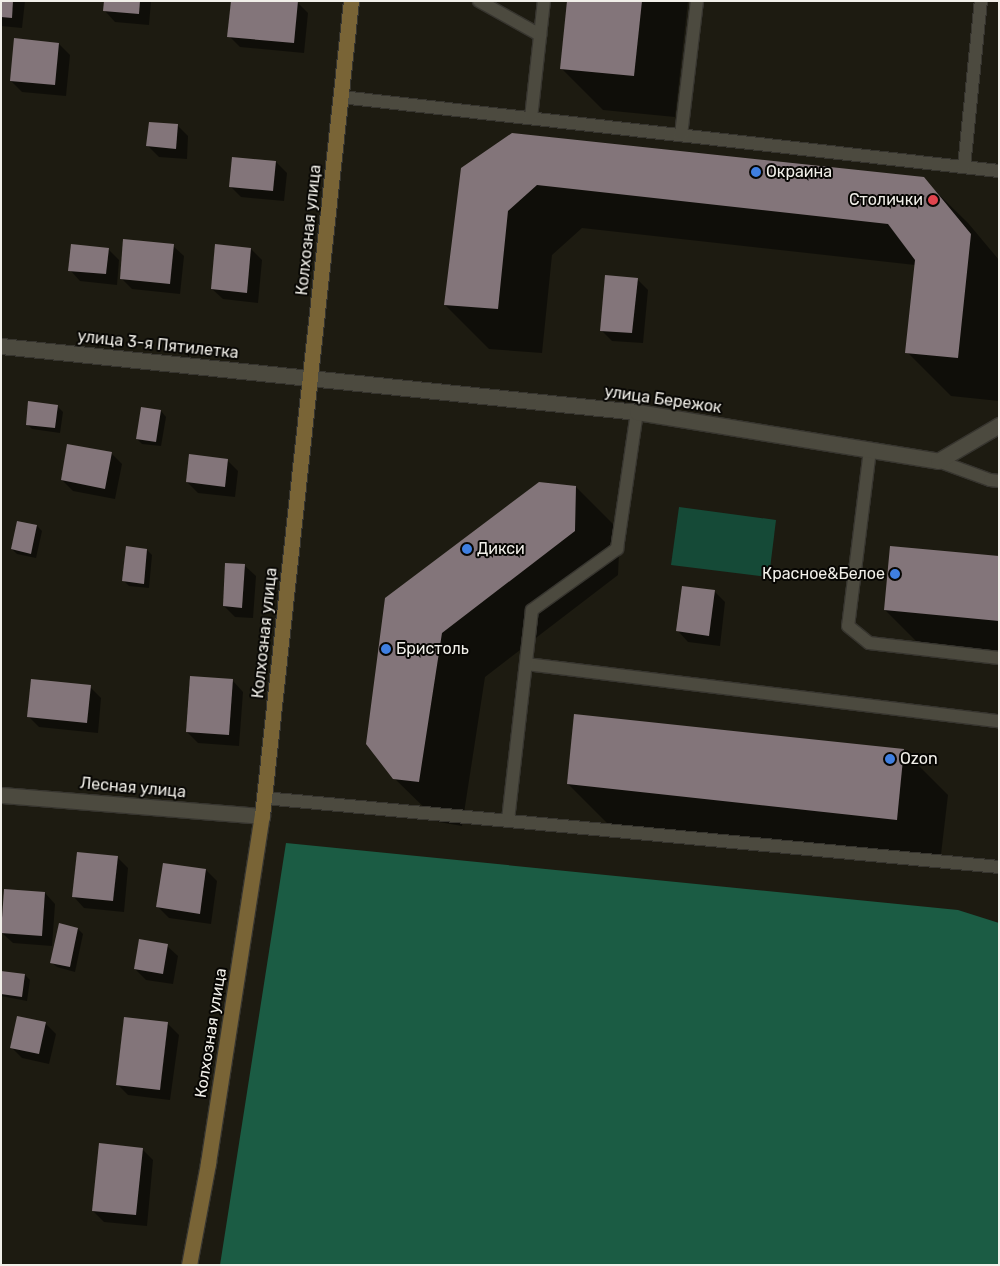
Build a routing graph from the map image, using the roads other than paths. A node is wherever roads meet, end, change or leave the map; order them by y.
1 (351, 1) edge
2 (479, 1) edge
3 (544, 1) edge
4 (697, 1) edge
5 (982, 1) edge
6 (540, 35) junction
7 (341, 97) junction
8 (531, 118) junction
9 (681, 135) junction
10 (964, 167) junction
11 (999, 171) edge
12 (1, 346) edge
13 (311, 378) junction
14 (637, 412) junction
15 (999, 425) edge
16 (870, 450) junction
17 (938, 461) junction
18 (999, 481) edge
19 (999, 658) edge
20 (526, 664) junction
21 (999, 722) edge
22 (1, 795) edge
23 (264, 798) junction
24 (262, 816) junction
25 (508, 820) junction
26 (999, 867) edge
27 (189, 1265) edge

1 - 7 street, Колхозная улица
2 - 6 lane
3 - 6 lane
4 - 9 lane
5 - 10 lane
6 - 8 lane
7 - 8 lane
7 - 13 street, Колхозная улица
8 - 9 lane
9 - 10 lane
10 - 11 lane
12 - 13 street, улица 3-я Пятилетка
13 - 14 street, улица Бережок
13 - 23 street, Колхозная улица
14 - 16 street, улица Бережок
14 - 20 lane
15 - 17 street
16 - 17 street, улица Бережок
16 - 19 lane
17 - 18 lane
20 - 21 lane
20 - 25 lane
22 - 24 street, Лесная улица
23 - 24 street, Колхозная улица
23 - 25 lane
24 - 27 street, Колхозная улица
25 - 26 lane

